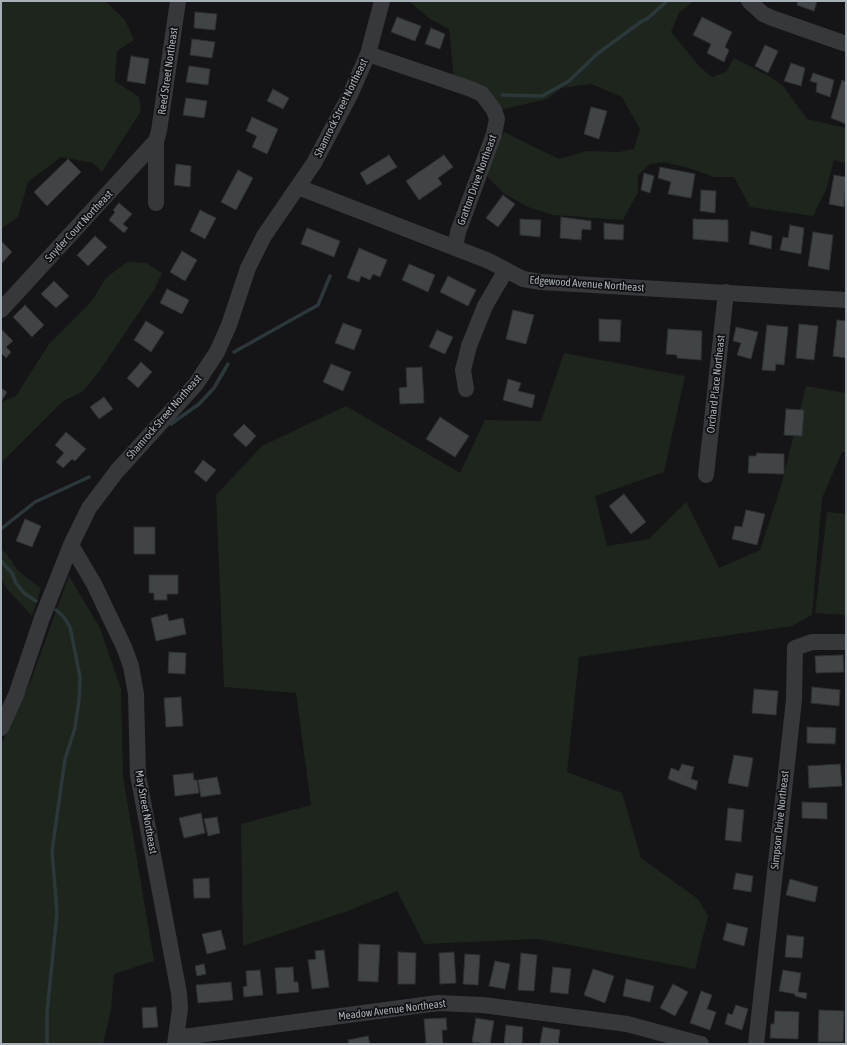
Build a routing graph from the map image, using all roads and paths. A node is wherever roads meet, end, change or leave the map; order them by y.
1 (178, 1) edge
2 (382, 1) edge
3 (749, 1) edge
4 (846, 44) edge
5 (368, 54) junction
6 (156, 141) junction
7 (298, 187) junction
8 (156, 203) dead end
9 (455, 248) junction
10 (506, 270) junction
11 (726, 292) junction
12 (846, 300) edge
13 (1, 310) edge
14 (466, 389) dead end
15 (706, 475) dead end
16 (71, 545) junction
17 (846, 642) edge
18 (1, 728) edge
19 (176, 1041) edge
20 (701, 1044) edge
21 (756, 1044) edge

1 - 6 street, Reed Street Northeast
2 - 5 street, Shamrock Street Northeast
3 - 4 street
5 - 7 street, Shamrock Street Northeast
5 - 9 street, Gratton Drive Northeast
6 - 8 street, Reed Street Northeast
6 - 13 street, Snyder Court Northeast
7 - 9 street, Edgewood Avenue Northeast
7 - 16 street, Shamrock Street Northeast
9 - 10 street, Edgewood Avenue Northeast
10 - 11 street, Edgewood Avenue Northeast
10 - 14 street
11 - 12 street, Edgewood Avenue Northeast
11 - 15 street, Orchard Place Northeast
16 - 18 street, Shamrock Street Northeast
16 - 19 street, May Street Northeast
17 - 21 street, Simpson Drive Northeast
19 - 20 street, Meadow Avenue Northeast

